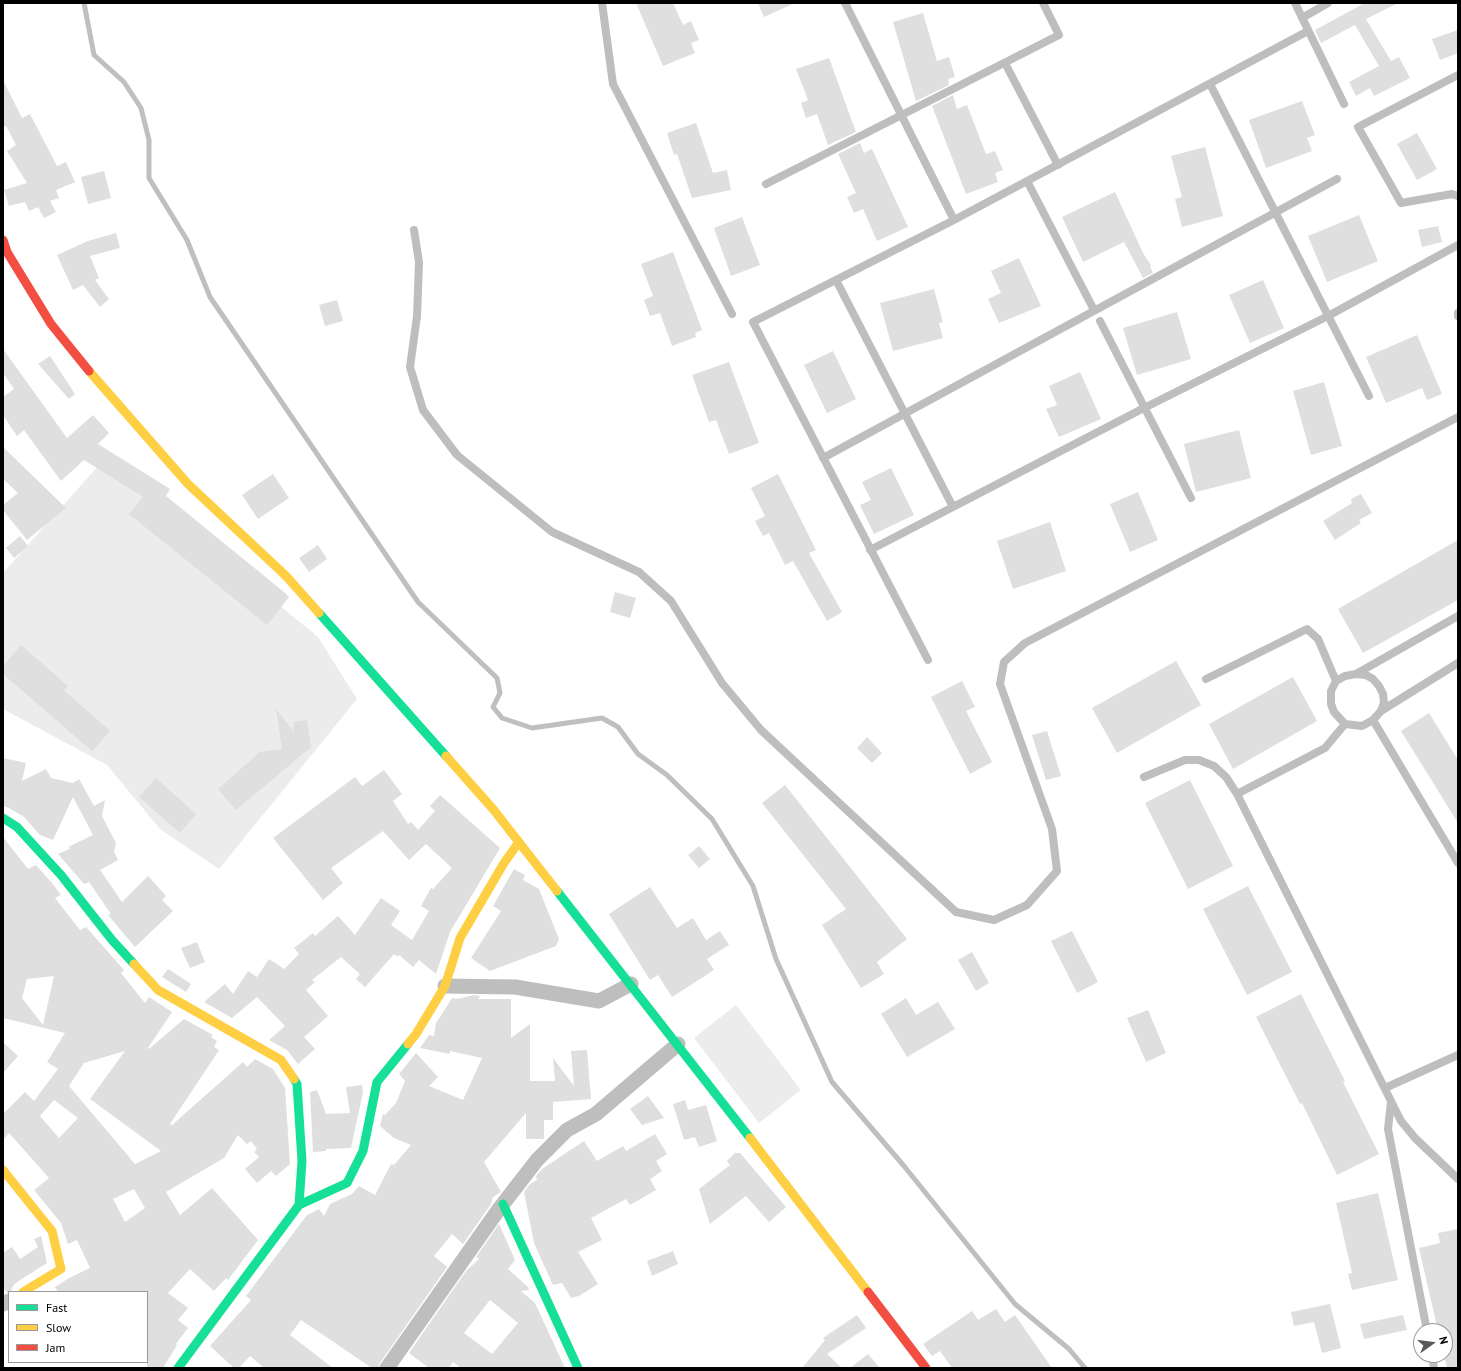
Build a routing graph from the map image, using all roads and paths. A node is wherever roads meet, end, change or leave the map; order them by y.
1 (602, 3) edge
2 (845, 3) edge
3 (1043, 3) edge
4 (1295, 3) edge
5 (1328, 3) edge
6 (1302, 18) junction
7 (1308, 31) junction
8 (1005, 62) junction
9 (1458, 75) edge
10 (1210, 84) junction
11 (1344, 104) dead end
12 (901, 116) junction
13 (1058, 165) junction
14 (1337, 179) dead end
15 (1027, 181) junction
16 (766, 184) dead end
17 (1458, 196) edge
18 (1275, 212) junction
19 (954, 220) junction
20 (414, 230) dead end
21 (3, 240) edge
22 (1458, 245) edge
23 (836, 280) junction
24 (1094, 310) junction
25 (732, 314) dead end
26 (1328, 316) junction
27 (1100, 321) dead end
28 (1369, 396) dead end
29 (1144, 408) junction
30 (905, 415) junction
31 (1458, 418) edge
32 (823, 458) junction
33 (1191, 498) dead end
34 (953, 507) junction
35 (870, 550) junction
36 (1457, 618) edge
37 (928, 660) dead end
38 (1458, 663) edge
39 (1356, 674) junction
40 (1206, 679) dead end
41 (1336, 681) junction
42 (1381, 711) junction
43 (1373, 720) junction
44 (1345, 724) junction
45 (1144, 777) dead end
46 (1237, 794) junction
47 (3, 818) edge
48 (519, 842) junction
49 (1458, 862) edge
50 (631, 984) junction
51 (445, 986) junction
52 (678, 1044) junction
53 (1458, 1055) edge
54 (1385, 1088) junction
55 (1391, 1102) junction
56 (3, 1170) edge
57 (1458, 1179) edge
58 (503, 1204) junction
59 (299, 1205) junction
60 (25, 1291) edge
61 (1425, 1323) edge
62 (178, 1368) edge
63 (387, 1368) edge
64 (578, 1368) edge
65 (926, 1368) edge

1 - 25 lane
2 - 12 lane
3 - 8 lane
4 - 6 lane
5 - 6 lane
6 - 7 lane
7 - 10 lane
7 - 11 lane
8 - 12 lane
8 - 13 lane
9 - 17 lane
10 - 13 lane
10 - 18 lane
12 - 16 lane
12 - 19 lane
13 - 15 lane
14 - 18 lane
15 - 19 lane
15 - 24 lane
18 - 24 lane
18 - 26 lane
19 - 23 lane
20 - 31 lane
21 - 48 street
22 - 26 lane
23 - 30 lane
23 - 32 lane
24 - 30 lane
26 - 28 lane
26 - 29 lane
27 - 29 lane
29 - 33 lane
29 - 34 lane
30 - 32 lane
30 - 34 lane
32 - 35 lane
34 - 35 lane
35 - 37 lane
36 - 39 lane
38 - 42 lane
39 - 41 lane
39 - 42 lane
40 - 41 lane
41 - 44 lane
42 - 43 lane
43 - 44 lane
43 - 49 lane
44 - 46 lane
45 - 46 lane
46 - 54 lane
47 - 59 street
48 - 50 street
48 - 51 street
50 - 51 street
50 - 52 street
51 - 59 street
52 - 58 street
52 - 65 street
53 - 54 lane
54 - 55 lane
55 - 57 lane
55 - 61 lane
56 - 60 street
58 - 63 street
58 - 64 street
59 - 62 street

